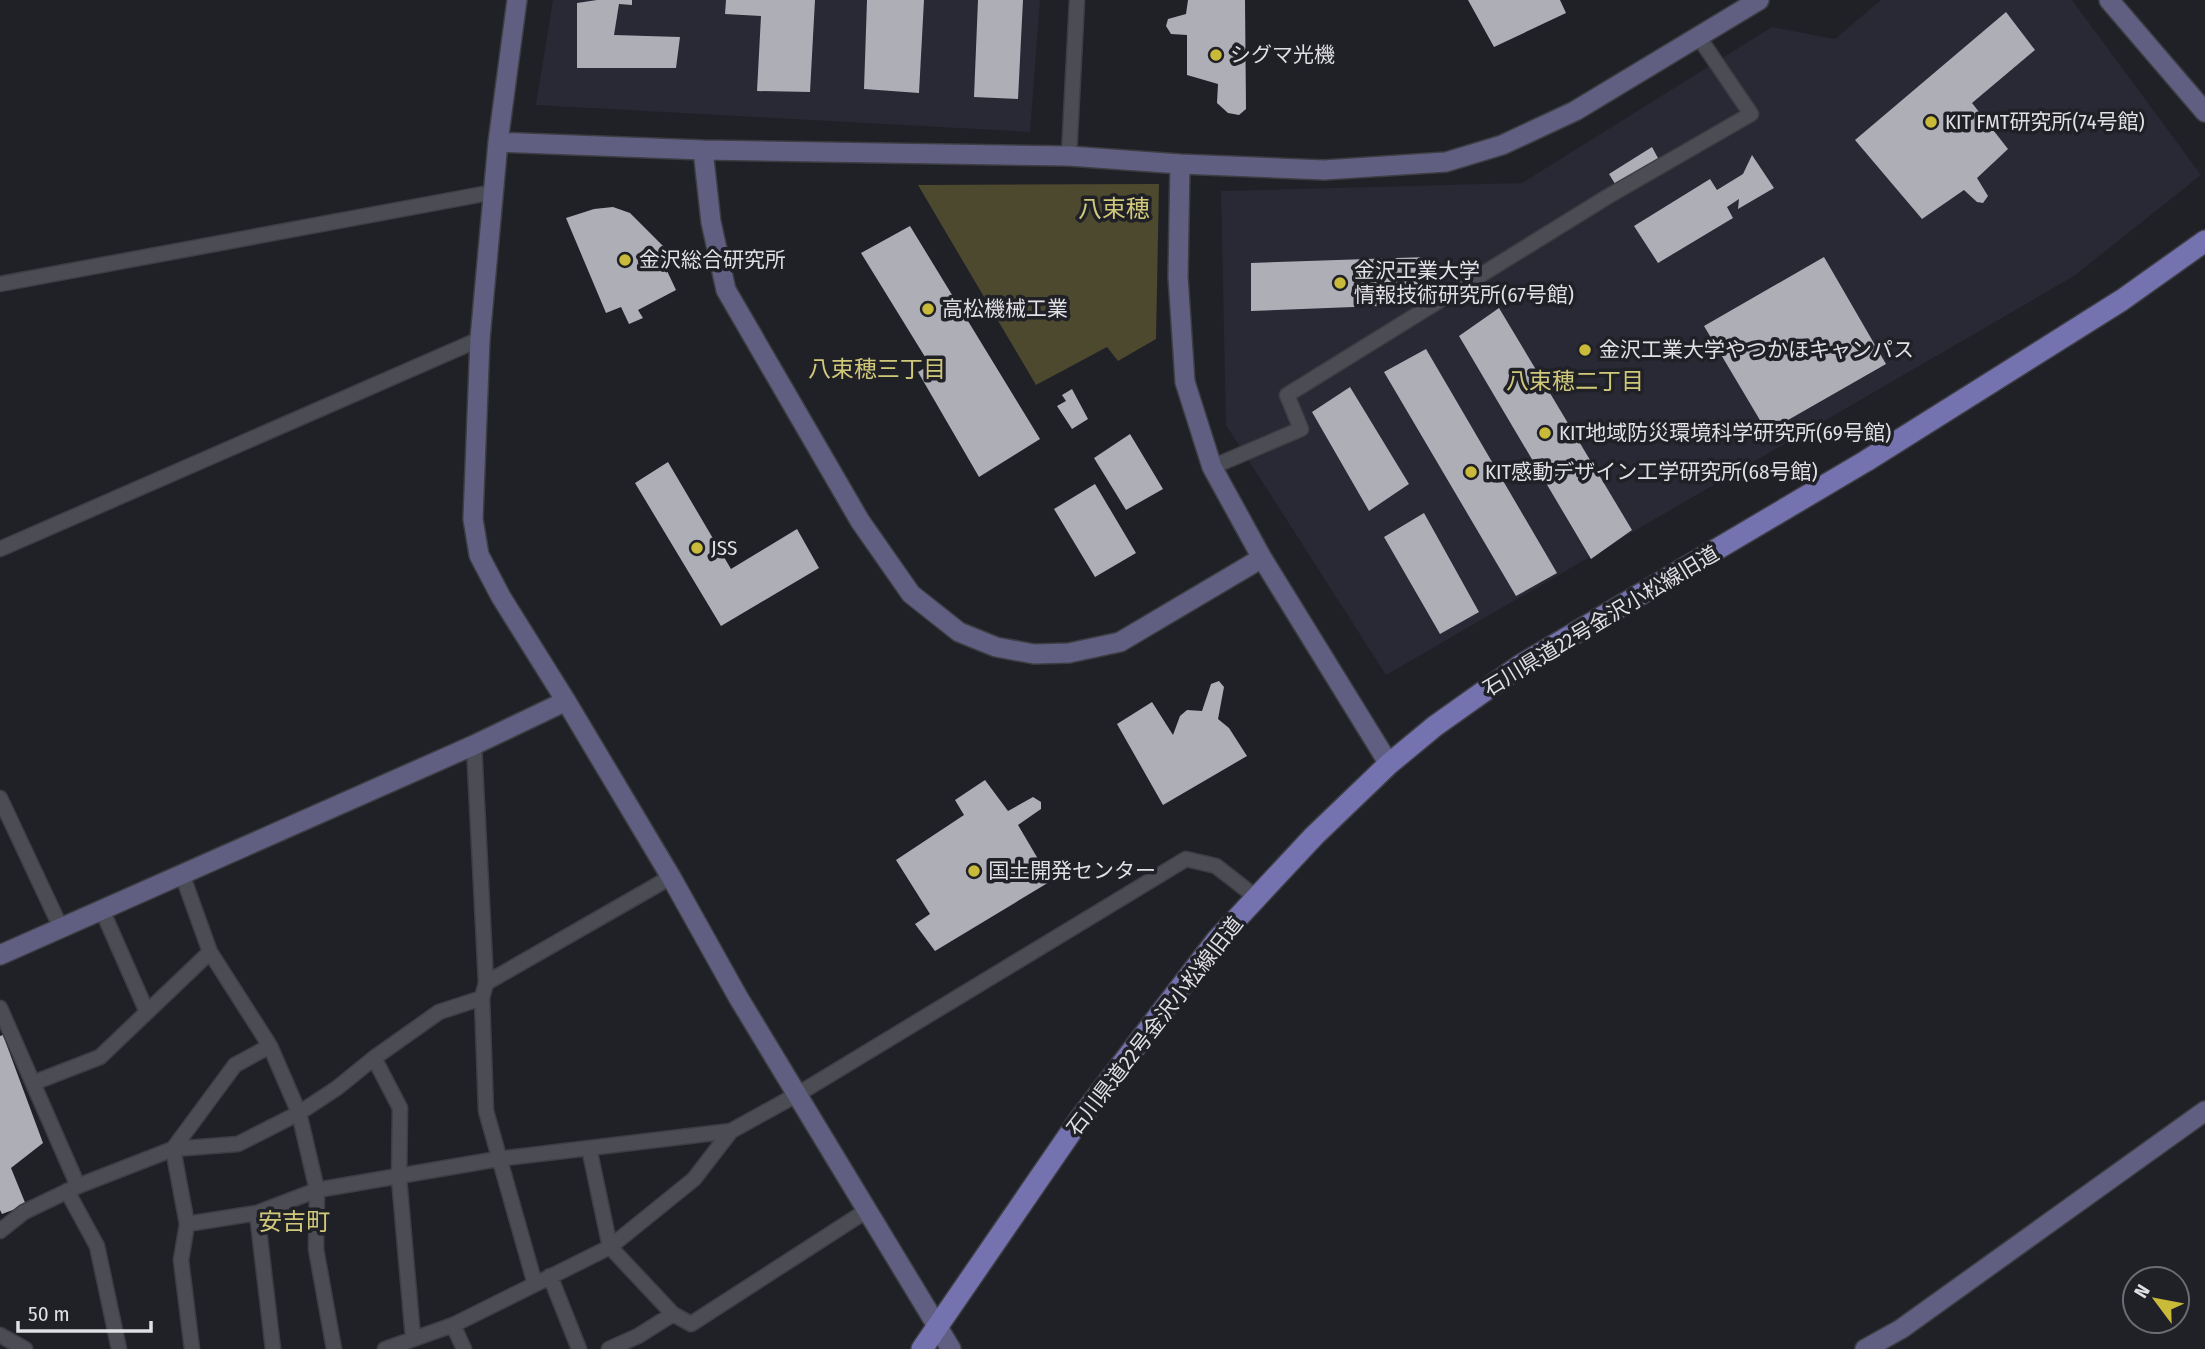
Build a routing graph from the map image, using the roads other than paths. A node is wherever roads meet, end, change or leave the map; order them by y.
1 (517, 0) edge
2 (1077, 0) edge
3 (1759, 0) edge
4 (2109, 0) edge
5 (1698, 36) junction
6 (2205, 112) edge
7 (498, 142) junction
8 (703, 150) junction
9 (1069, 156) junction
10 (1181, 164) junction
11 (494, 192) junction
12 (2205, 241) edge
13 (0, 284) edge
14 (481, 339) junction
15 (1212, 467) junction
16 (0, 549) edge
17 (1262, 558) junction
18 (566, 701) junction
19 (474, 745) junction
20 (1389, 764) junction
21 (0, 798) edge
22 (183, 874) junction
23 (671, 877) junction
24 (1256, 898) junction
25 (102, 910) junction
26 (61, 928) junction
27 (210, 952) junction
28 (0, 955) edge
29 (486, 983) junction
30 (482, 998) junction
31 (0, 1008) edge
32 (147, 1012) junction
33 (270, 1046) junction
34 (374, 1058) junction
35 (33, 1083) junction
36 (798, 1094) junction
37 (2205, 1111) edge
38 (299, 1113) junction
39 (731, 1131) junction
40 (589, 1148) junction
41 (173, 1149) junction
42 (498, 1159) junction
43 (399, 1178) junction
44 (72, 1188) junction
45 (317, 1190) junction
46 (866, 1211) junction
47 (257, 1213) junction
48 (187, 1224) junction
49 (0, 1231) edge
50 (610, 1247) junction
51 (550, 1276) junction
52 (535, 1284) junction
53 (673, 1314) junction
54 (453, 1325) junction
55 (938, 1326) junction
56 (0, 1335) edge
57 (414, 1338) junction
58 (24, 1349) edge
59 (119, 1349) edge
60 (192, 1349) edge
61 (274, 1349) edge
62 (334, 1349) edge
63 (385, 1349) edge
64 (464, 1349) edge
65 (579, 1349) edge
66 (609, 1349) edge
67 (922, 1349) edge
68 (951, 1349) edge
69 (1865, 1349) edge

1 - 7 street
2 - 9 street
3 - 5 street
4 - 6 street
5 - 10 street
5 - 15 street
7 - 8 street
7 - 11 street
8 - 9 street
8 - 17 street
9 - 10 street
10 - 15 street
11 - 13 street
11 - 14 street
12 - 20 main road, 石川県道22号金沢小松線旧道
14 - 16 street
14 - 18 street
15 - 17 street
17 - 20 street
18 - 19 street
18 - 23 street
19 - 22 street
19 - 29 street
20 - 24 main road, 石川県道22号金沢小松線旧道
21 - 26 street
22 - 25 street
22 - 27 street
23 - 29 street
23 - 36 street
24 - 36 street
24 - 55 main road, 石川県道22号金沢小松線旧道
25 - 26 street
25 - 32 street
26 - 28 street
27 - 32 street
27 - 33 street
29 - 30 street
30 - 34 street
30 - 42 street
31 - 35 street
32 - 35 street
33 - 38 street
33 - 41 street
34 - 38 street
34 - 43 street
35 - 44 street
36 - 39 street
36 - 46 street
37 - 69 street
38 - 41 street
38 - 45 street
39 - 40 street
39 - 50 street
40 - 42 street
40 - 50 street
41 - 44 street
41 - 48 street
42 - 43 street
42 - 52 street
43 - 45 street
43 - 57 street
44 - 49 street
44 - 59 street
45 - 47 street
45 - 62 street
46 - 53 street
46 - 55 street
47 - 48 street
47 - 61 street
48 - 60 street
50 - 51 street
50 - 53 street
51 - 52 street
51 - 65 street
52 - 54 street
53 - 66 street
54 - 57 street
54 - 64 street
55 - 67 main road, 石川県道22号金沢小松線旧道
55 - 68 street
56 - 58 street
57 - 63 street

